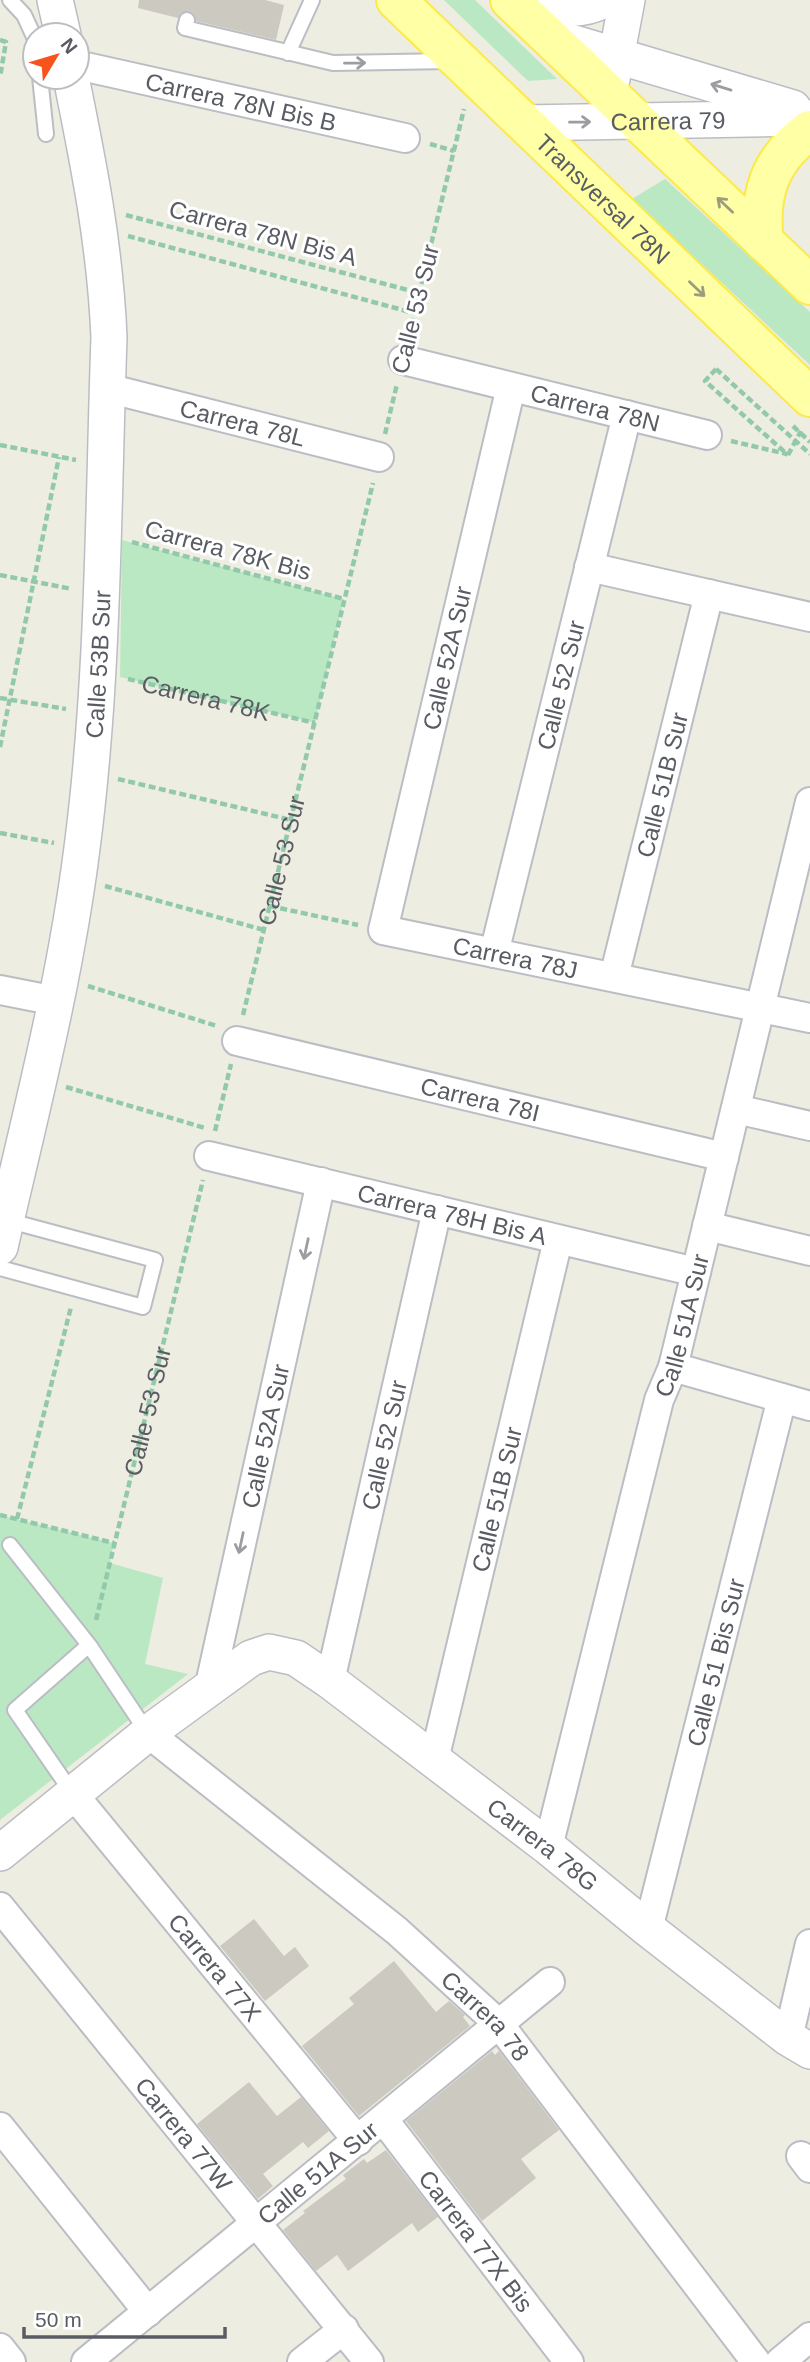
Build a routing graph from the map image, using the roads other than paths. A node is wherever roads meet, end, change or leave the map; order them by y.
1 (10, 0) edge
2 (55, 0) edge
3 (312, 0) edge
4 (396, 0) edge
5 (510, 0) edge
6 (519, 0) edge
7 (604, 0) edge
8 (627, 0) edge
9 (187, 20) dead end
10 (27, 21) edge
11 (59, 21) edge
12 (548, 35) junction
13 (288, 52) junction
14 (616, 56) junction
15 (466, 67) junction
16 (91, 68) edge
17 (41, 91) edge
18 (74, 91) edge
19 (609, 94) junction
20 (810, 113) edge
21 (810, 118) edge
22 (637, 121) junction
23 (524, 123) junction
24 (810, 130) edge
25 (46, 134) dead end
26 (405, 138) dead end
27 (764, 242) junction
28 (810, 285) edge
29 (403, 360) road end
30 (511, 387) junction
31 (107, 388) junction
32 (807, 411) edge
33 (627, 415) junction
34 (708, 435) road end
35 (379, 457) road end
36 (589, 567) junction
37 (709, 594) junction
38 (810, 617) edge
39 (810, 802) edge
40 (801, 877) edge
41 (383, 930) joint
42 (494, 953) junction
43 (614, 977) junction
44 (58, 989) junction
45 (0, 990) edge
46 (760, 1007) junction
47 (810, 1018) edge
48 (238, 1037) road end
49 (736, 1109) junction
50 (810, 1126) edge
51 (212, 1143) road end
52 (724, 1157) junction
53 (321, 1182) junction
54 (437, 1210) junction
55 (707, 1226) junction
56 (3, 1233) edge
57 (558, 1240) junction
58 (810, 1251) edge
59 (0, 1268) edge
60 (696, 1272) junction
61 (673, 1367) junction
62 (782, 1398) junction
63 (810, 1406) edge
64 (10, 1545) dead end
65 (89, 1645) junction
66 (330, 1681) junction
67 (209, 1689) junction
68 (148, 1733) junction
69 (434, 1760) junction
70 (73, 1794) junction
71 (548, 1847) junction
72 (0, 1853) edge
73 (0, 1907) edge
74 (648, 1929) junction
75 (810, 1944) edge
76 (550, 1982) dead end
77 (499, 2024) junction
78 (799, 2044) edge
79 (384, 2120) junction
80 (0, 2127) edge
81 (358, 2141) junction
82 (257, 2223) junction
83 (148, 2312) junction
84 (344, 2329) junction
85 (0, 2348) edge
86 (11, 2362) edge
87 (86, 2362) edge
88 (302, 2362) edge
89 (369, 2362) edge
90 (569, 2362) edge
91 (756, 2362) edge

1 - 10 lane
2 - 11 street
3 - 13 lane
4 - 15 main road, Transversal 78N
5 - 12 main road
6 - 7 street
8 - 14 street
9 - 13 lane
12 - 14 street, Carrera 79
12 - 19 main road
13 -> 15 lane
14 - 19 street
20 -> 14 street, Carrera 79
15 - 23 main road, Transversal 78N
16 - 26 street, Carrera 78N Bis B
17 - 25 lane
18 - 31 street, Calle 53B Sur
19 - 22 main road
21 - 22 street, Carrera 79
23 -> 22 street, Carrera 79
27 -> 22 main road
23 -> 32 main road, Transversal 78N
24 - 27 main road
27 - 28 main road
29 - 30 street, Carrera 78N
30 - 33 street, Carrera 78N
30 - 41 street, Calle 52A Sur
31 - 35 street, Carrera 78L
31 - 44 street, Calle 53B Sur
33 - 34 street, Carrera 78N
33 - 36 street, Calle 52 Sur
36 - 37 street
36 - 42 street, Calle 52 Sur
37 - 38 street
37 - 43 street, Calle 51B Sur
39 - 40 street, Calle 51A Sur
40 - 46 street, Calle 51A Sur
41 - 42 street, Carrera 78J
42 - 43 street, Carrera 78J
43 - 46 street, Carrera 78J
44 - 45 street
44 - 56 street, Calle 53B Sur
46 - 47 street, Carrera 78J
46 - 49 street, Calle 51A Sur
48 - 52 street, Carrera 78I
49 - 50 street
49 - 52 street, Calle 51A Sur
51 - 53 street, Carrera 78H Bis A
52 - 55 street, Calle 51A Sur
53 - 54 street, Carrera 78H Bis A
53 -> 67 street, Calle 52A Sur
54 - 57 street, Carrera 78H Bis A
54 - 66 street, Calle 52 Sur
55 - 58 street
55 - 60 street, Calle 51A Sur
56 - 59 lane
57 - 60 street, Carrera 78H Bis A
57 - 69 street, Calle 51B Sur
60 - 61 street, Calle 51A Sur
61 - 62 street
61 - 71 street, Calle 51A Sur
62 - 63 street
62 - 74 street, Calle 51 Bis Sur
64 - 65 lane
65 - 68 lane
65 - 70 lane
66 - 67 street, Carrera 78G
66 - 69 street, Carrera 78G
67 - 68 street
68 - 70 street
68 - 77 street, Carrera 78
69 - 71 street, Carrera 78G
70 - 72 street
70 - 81 street, Carrera 77X
71 - 74 street, Carrera 78G
73 - 82 street, Carrera 77W
74 - 78 street, Carrera 78G
75 - 78 street
76 - 77 street, Calle 51A Sur
77 - 79 street, Calle 51A Sur
77 - 91 street, Carrera 78
79 - 81 street, Calle 51A Sur
79 - 90 street, Carrera 77X Bis
80 - 83 street
81 - 82 street, Calle 51A Sur
82 - 83 street, Calle 51A Sur
82 - 84 street, Carrera 77W
83 - 87 street, Calle 51A Sur
84 - 88 street
84 - 89 street, Carrera 77W
85 - 86 street

